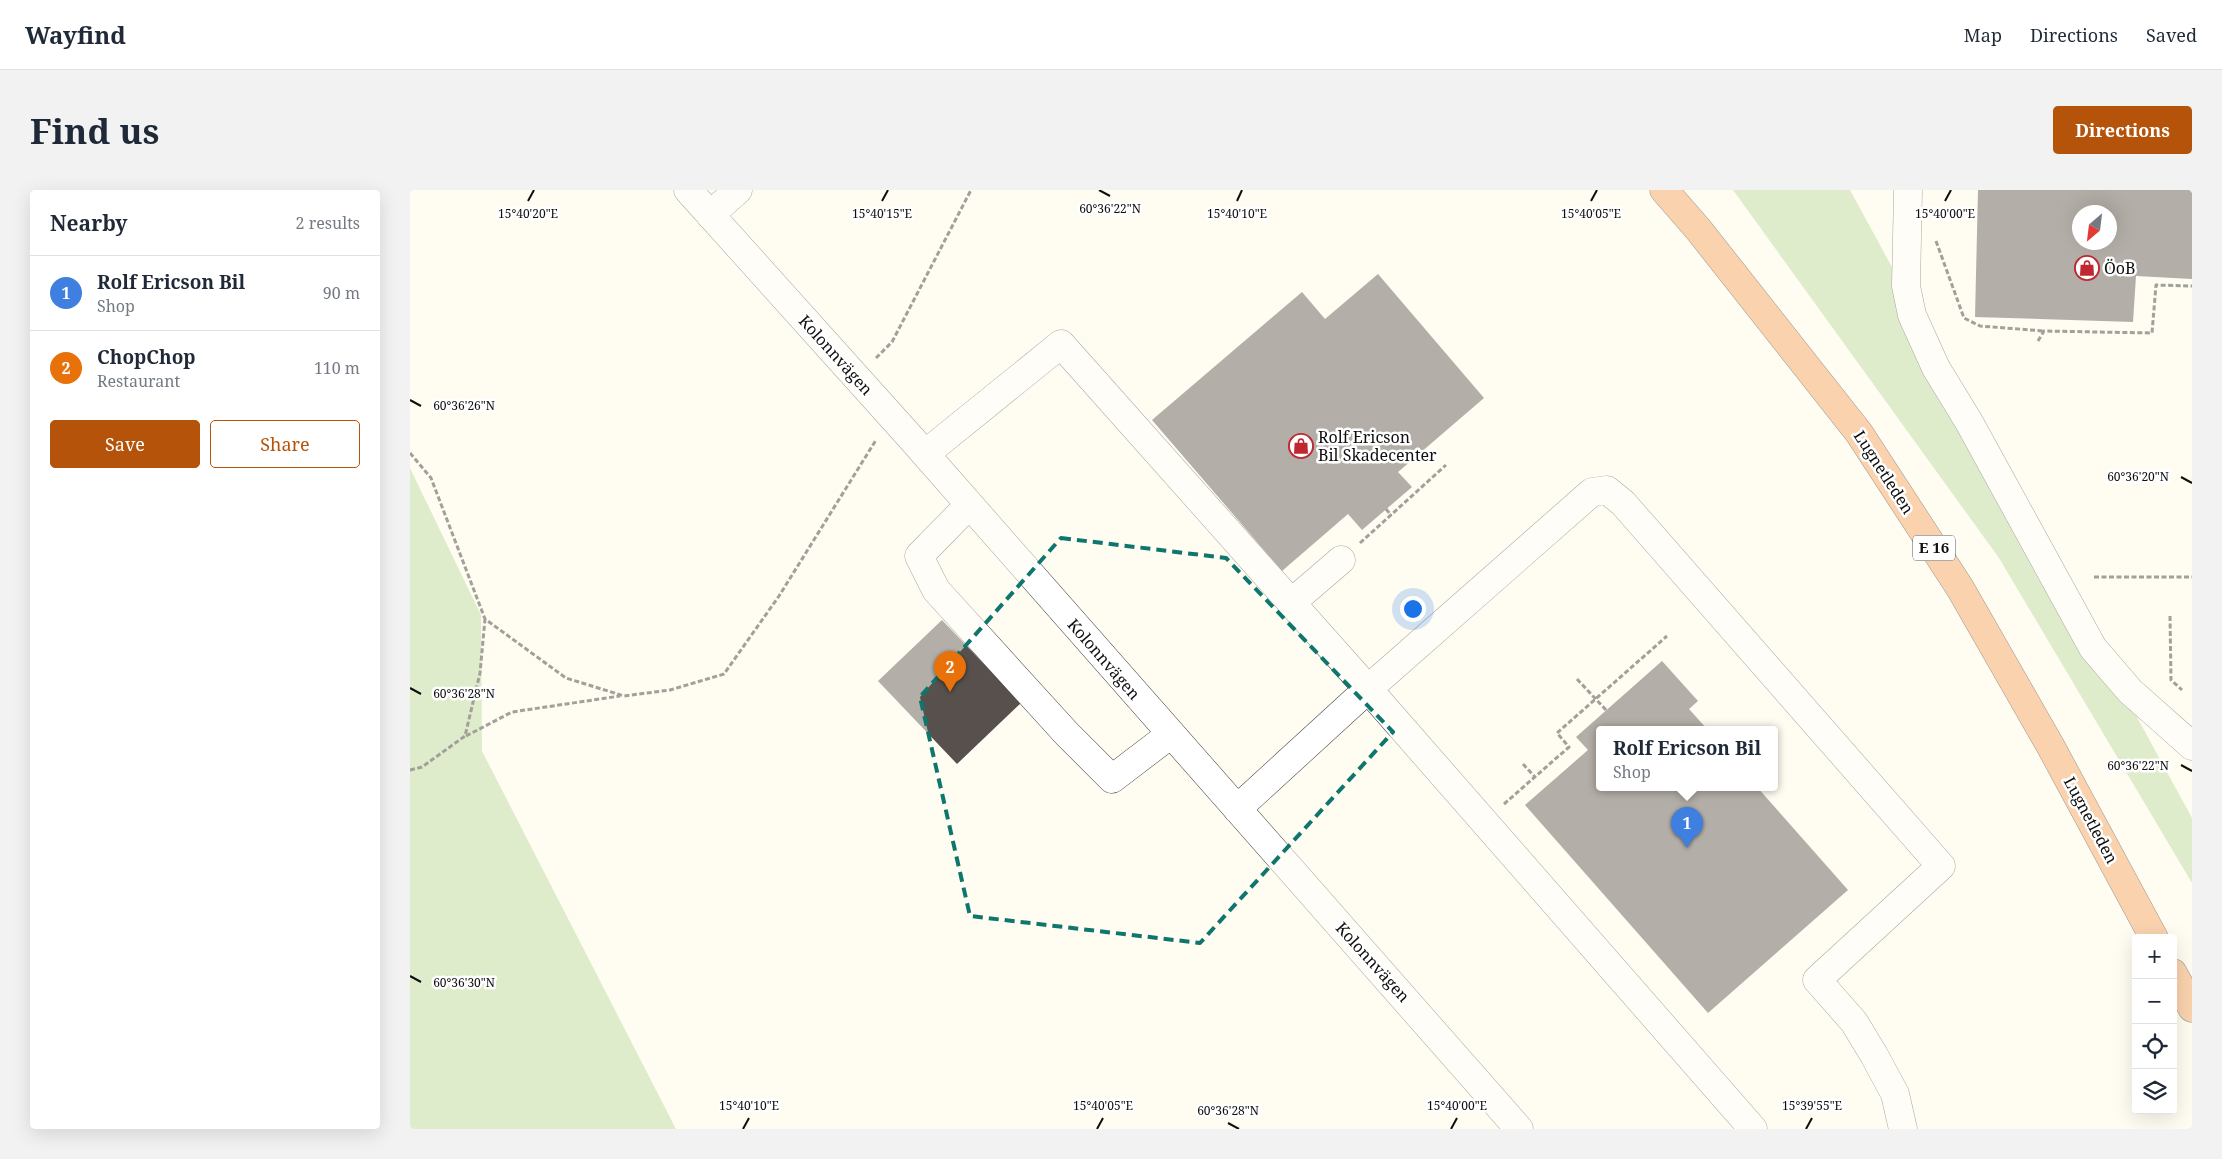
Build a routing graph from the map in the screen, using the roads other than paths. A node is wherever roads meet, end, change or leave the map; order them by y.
1 (688, 190) edge
2 (738, 190) edge
3 (1664, 190) edge
4 (1908, 190) edge
5 (710, 215) junction
6 (925, 454) junction
7 (970, 505) junction
8 (1341, 560) road end
9 (1292, 603) junction
10 (1368, 689) junction
11 (1171, 734) junction
12 (2192, 746) edge
13 (1237, 809) junction
14 (2152, 934) edge
15 (2176, 979) edge
16 (2192, 1008) edge
17 (1507, 1124) edge
18 (1753, 1129) edge
19 (1902, 1129) edge

1 - 5 street, Kolonnvägen
2 - 5 street
3 - 14 highway, Lugnetleden / E 16
4 - 12 street
5 - 6 street, Kolonnvägen
6 - 7 street, Kolonnvägen
6 - 9 street
7 - 11 street, Kolonnvägen
7 - 11 street
8 - 9 street
9 - 10 street
10 - 13 street
10 - 18 street
10 - 19 street
11 - 13 street, Kolonnvägen
13 - 17 street, Kolonnvägen
15 - 16 highway

